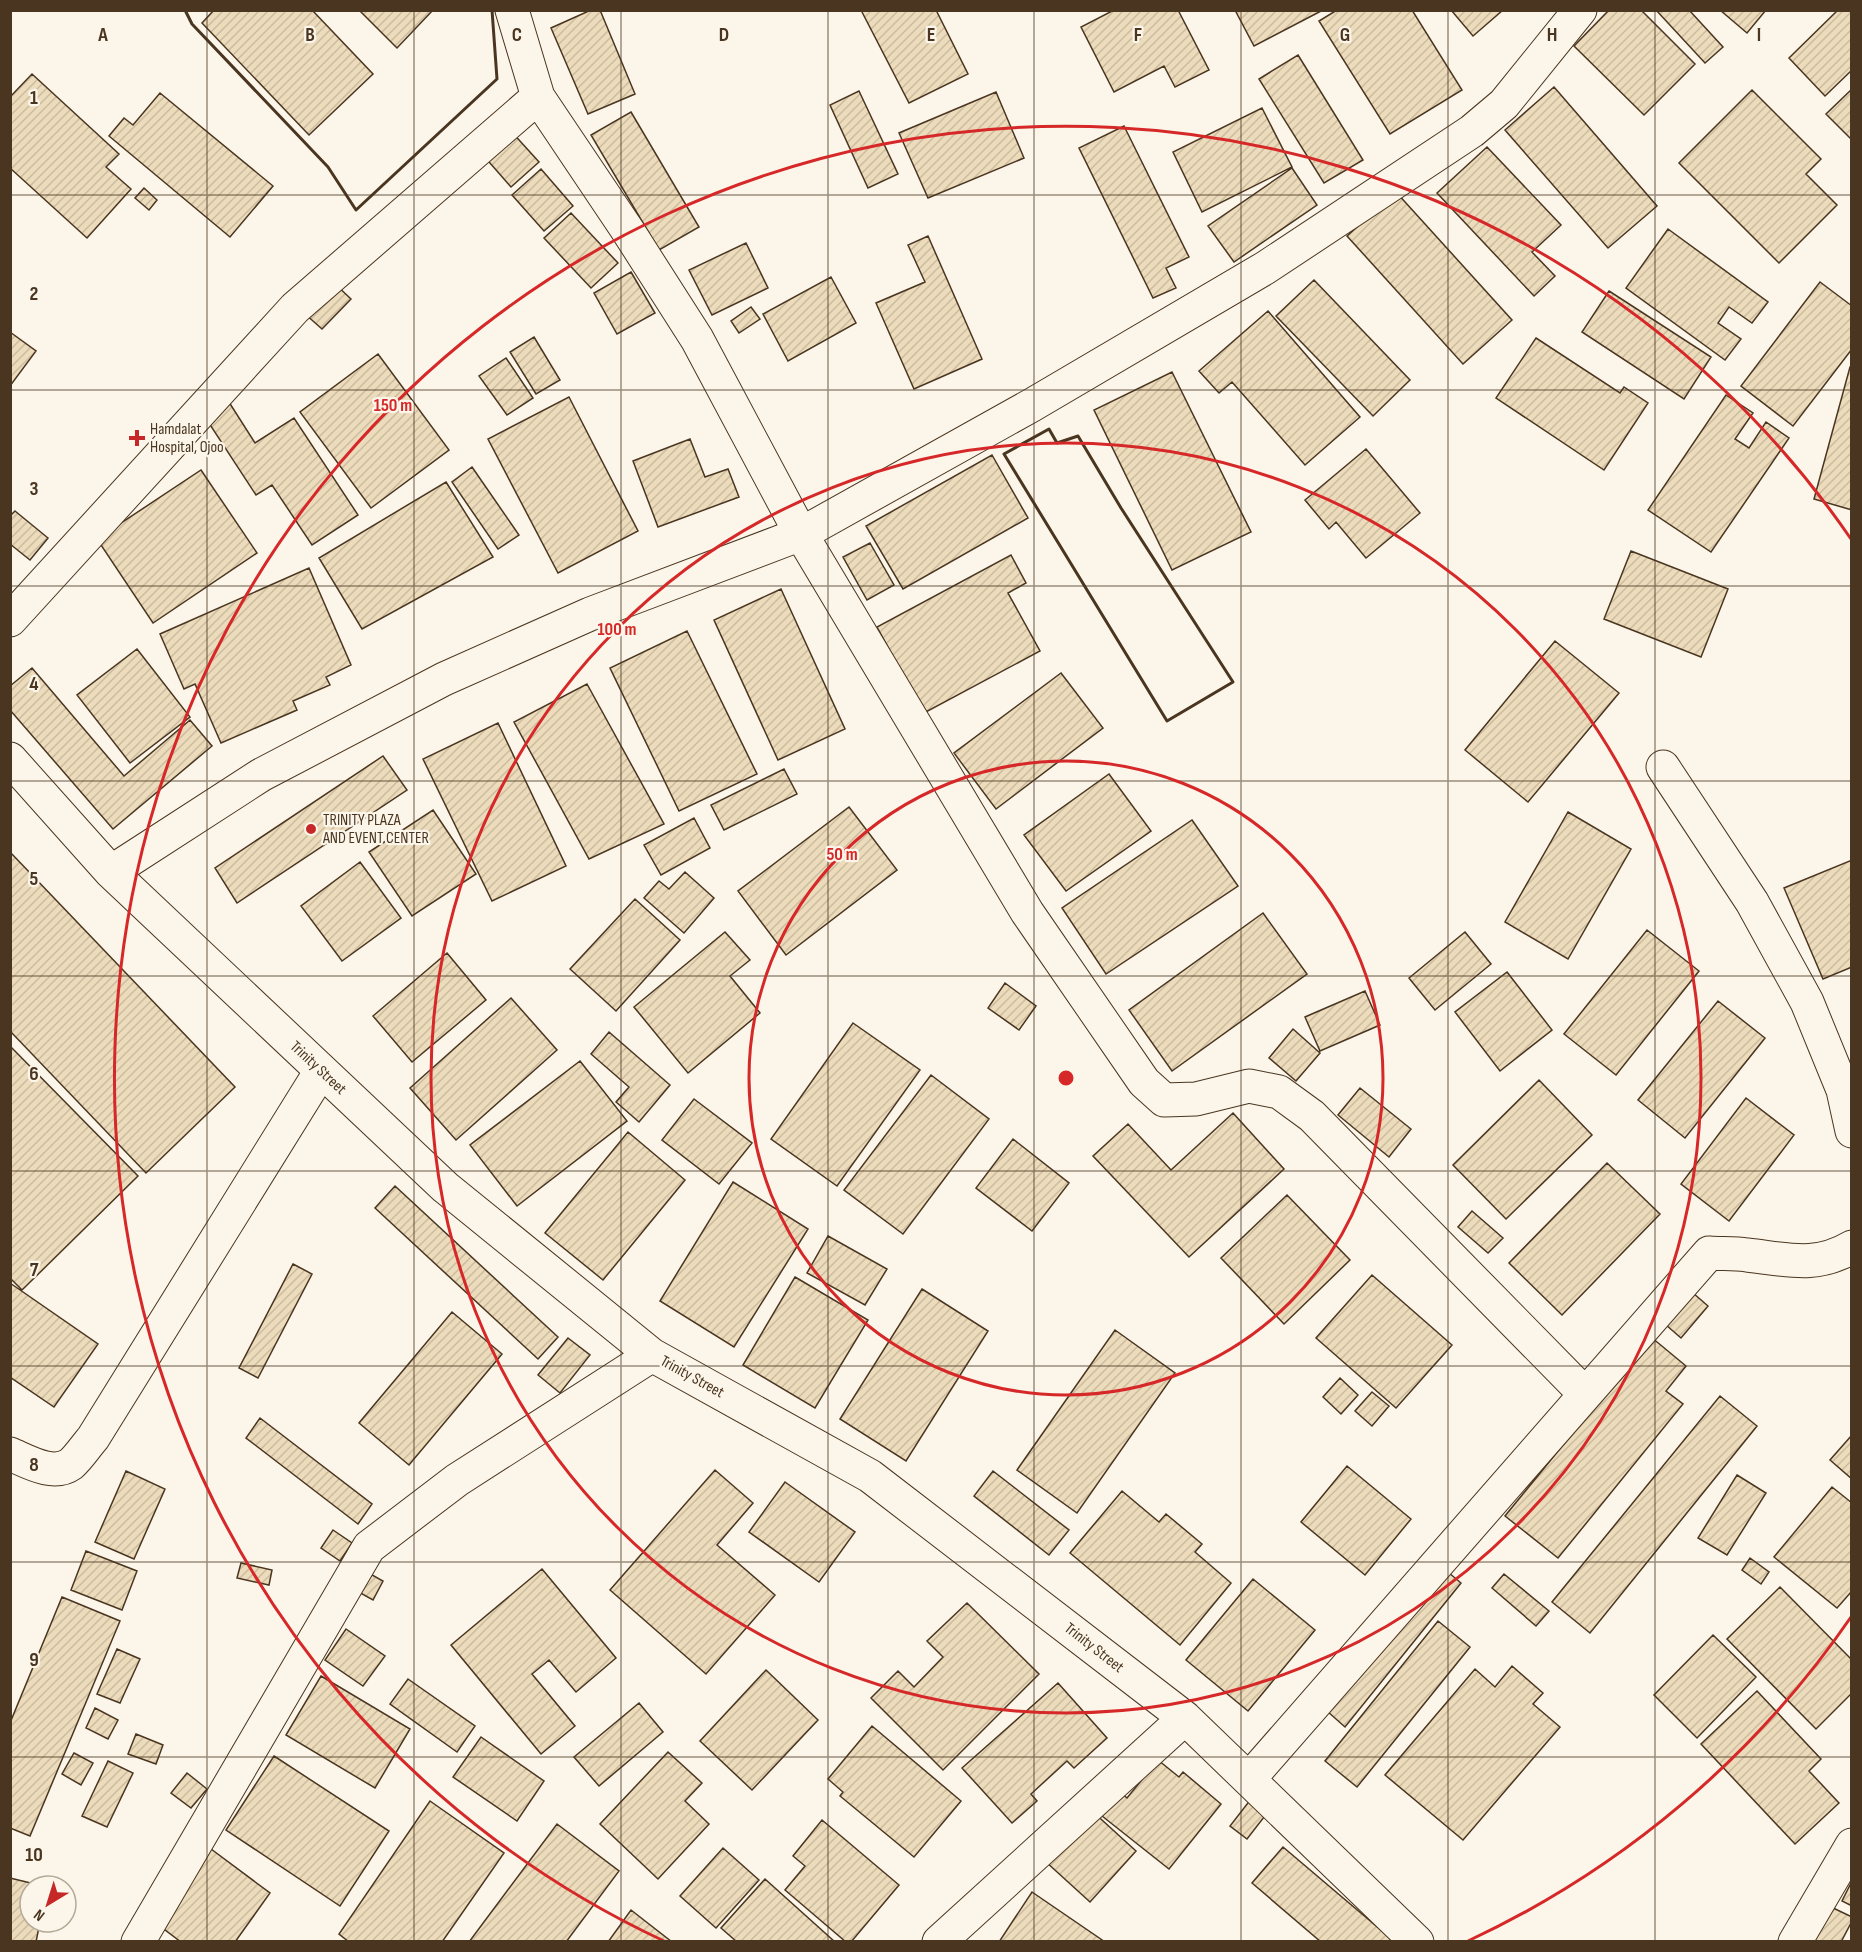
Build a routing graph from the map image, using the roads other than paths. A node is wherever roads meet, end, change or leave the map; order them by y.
1 (512, 10) edge
2 (1580, 10) edge
3 (538, 97) junction
4 (801, 534) junction
5 (10, 620) edge
6 (10, 759) edge
7 (1663, 767) dead end
8 (111, 872) junction
9 (321, 1071) junction
10 (1851, 1131) edge
11 (1851, 1247) edge
12 (652, 1355) junction
13 (1585, 1394) junction
14 (10, 1454) edge
15 (1185, 1718) junction
16 (1249, 1779) junction
17 (1851, 1845) edge
18 (143, 1939) edge
19 (939, 1941) edge
20 (1417, 1941) edge
21 (1795, 1941) edge

1 - 3 street
2 - 4 street
3 - 4 street
3 - 5 street
4 - 8 street
4 - 13 street
6 - 8 street, Trinity Street
7 - 10 street
8 - 9 street, Trinity Street
9 - 12 street, Trinity Street
9 - 14 street
11 - 13 street
12 - 15 street, Trinity Street
12 - 18 street
13 - 16 street
15 - 16 street, Trinity Street
15 - 19 street
16 - 20 street, Trinity Street
17 - 21 street

